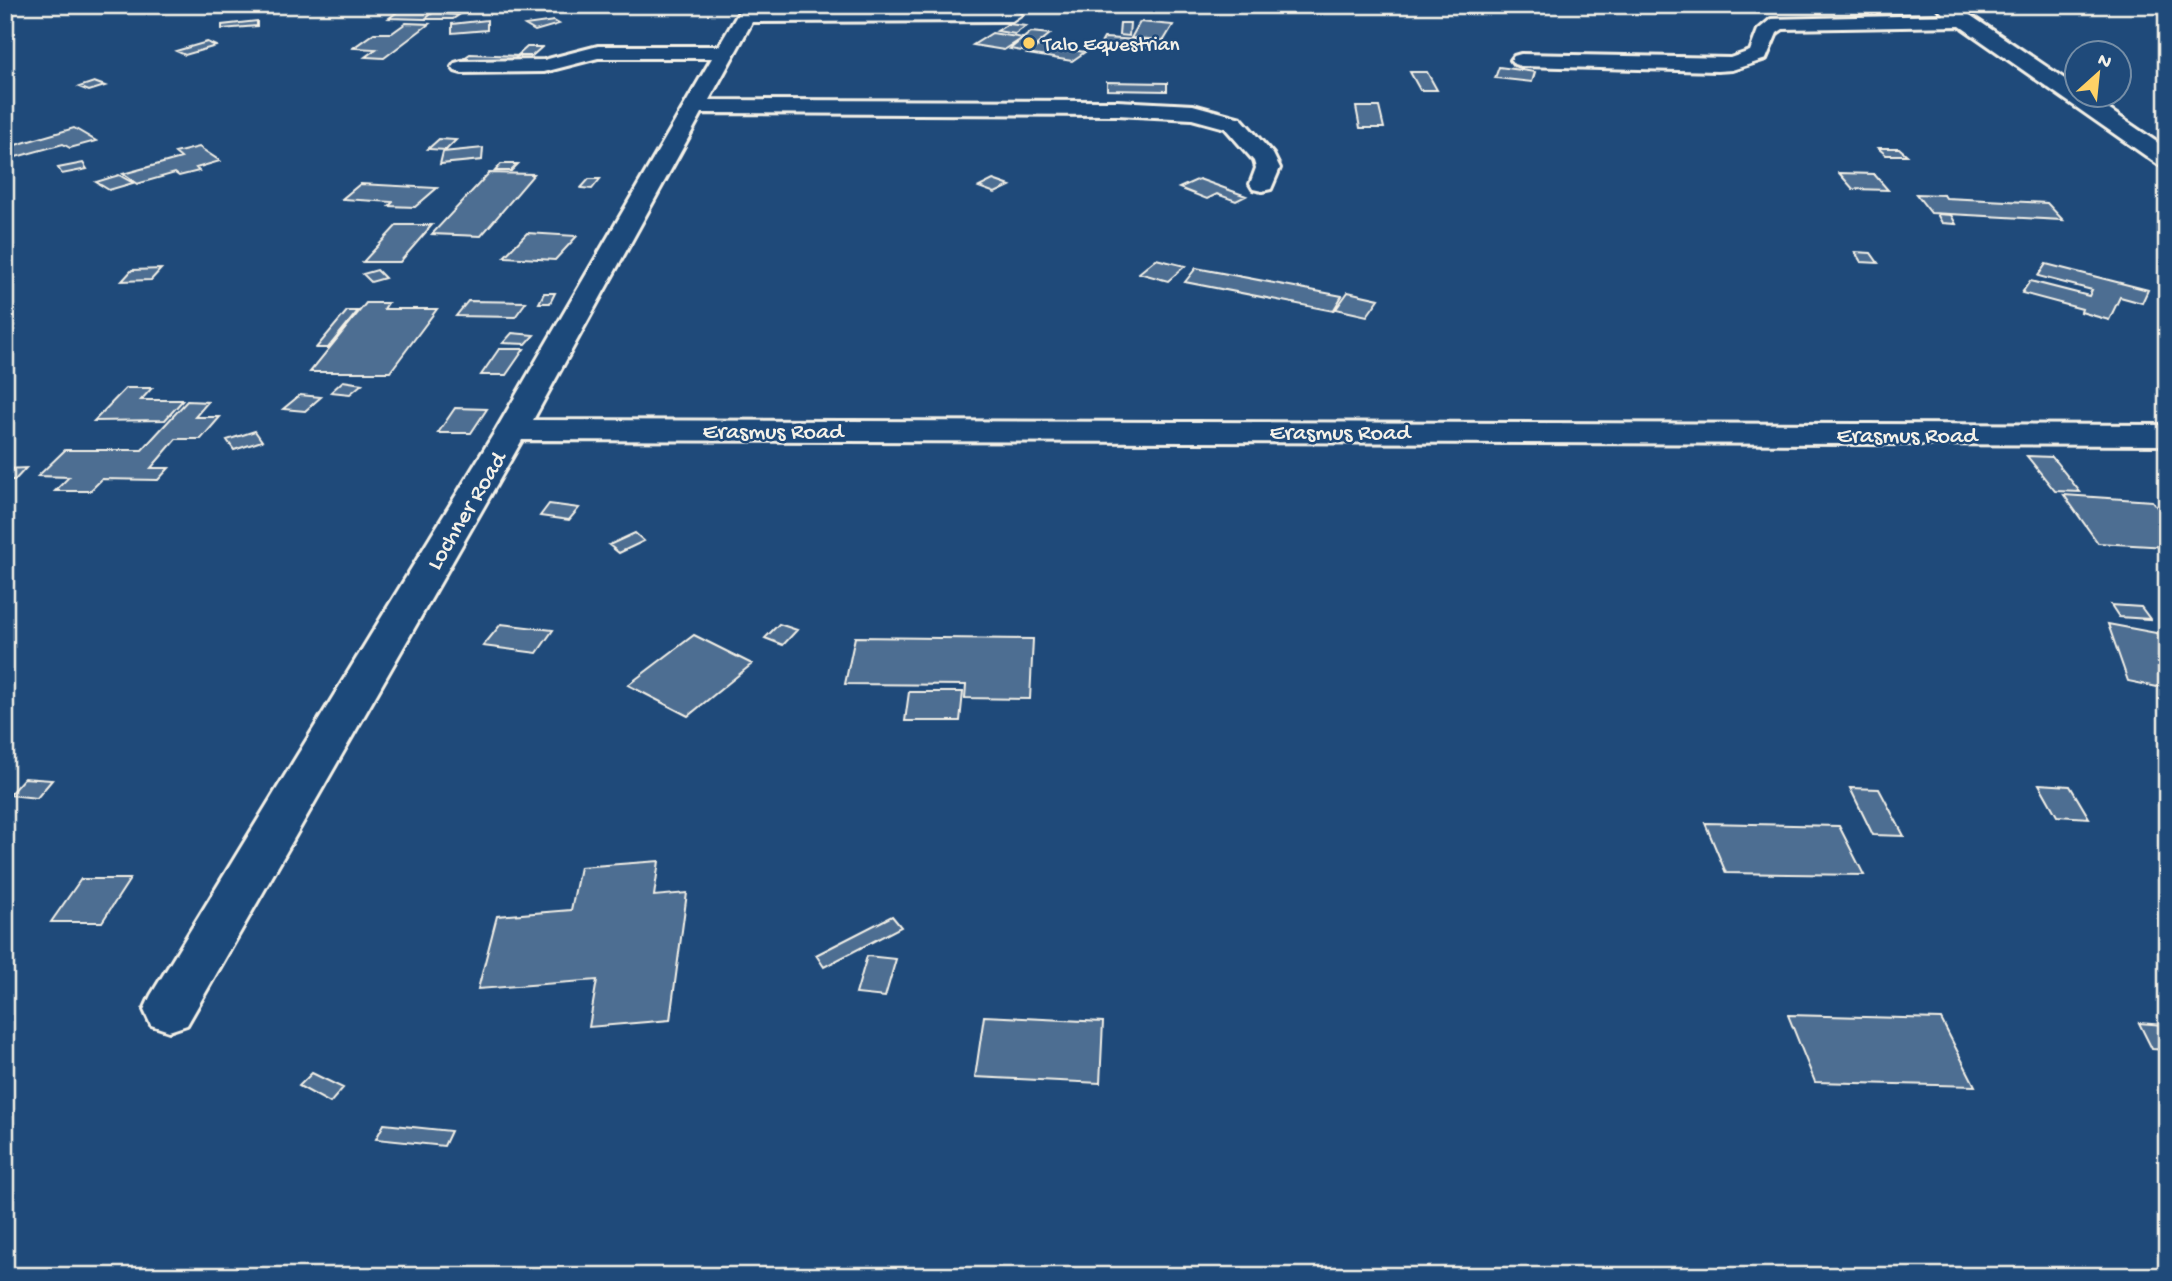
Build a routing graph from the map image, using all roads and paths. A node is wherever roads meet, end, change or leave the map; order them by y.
1 (1942, 5) edge
2 (749, 11) edge
3 (1012, 15) dead end
4 (1964, 20) junction
5 (726, 52) junction
6 (1521, 60) dead end
7 (462, 67) dead end
8 (695, 106) junction
9 (2167, 160) edge
10 (1262, 184) dead end
11 (512, 430) junction
12 (2167, 435) edge
13 (169, 1010) dead end

1 - 4 street
2 - 3 street
2 - 5 street, Lochner Road
4 - 6 street
4 - 9 street
5 - 7 street
5 - 8 street, Lochner Road
8 - 10 street
8 - 11 street, Lochner Road
11 - 12 street, Erasmus Road
11 - 13 street, Lochner Road

